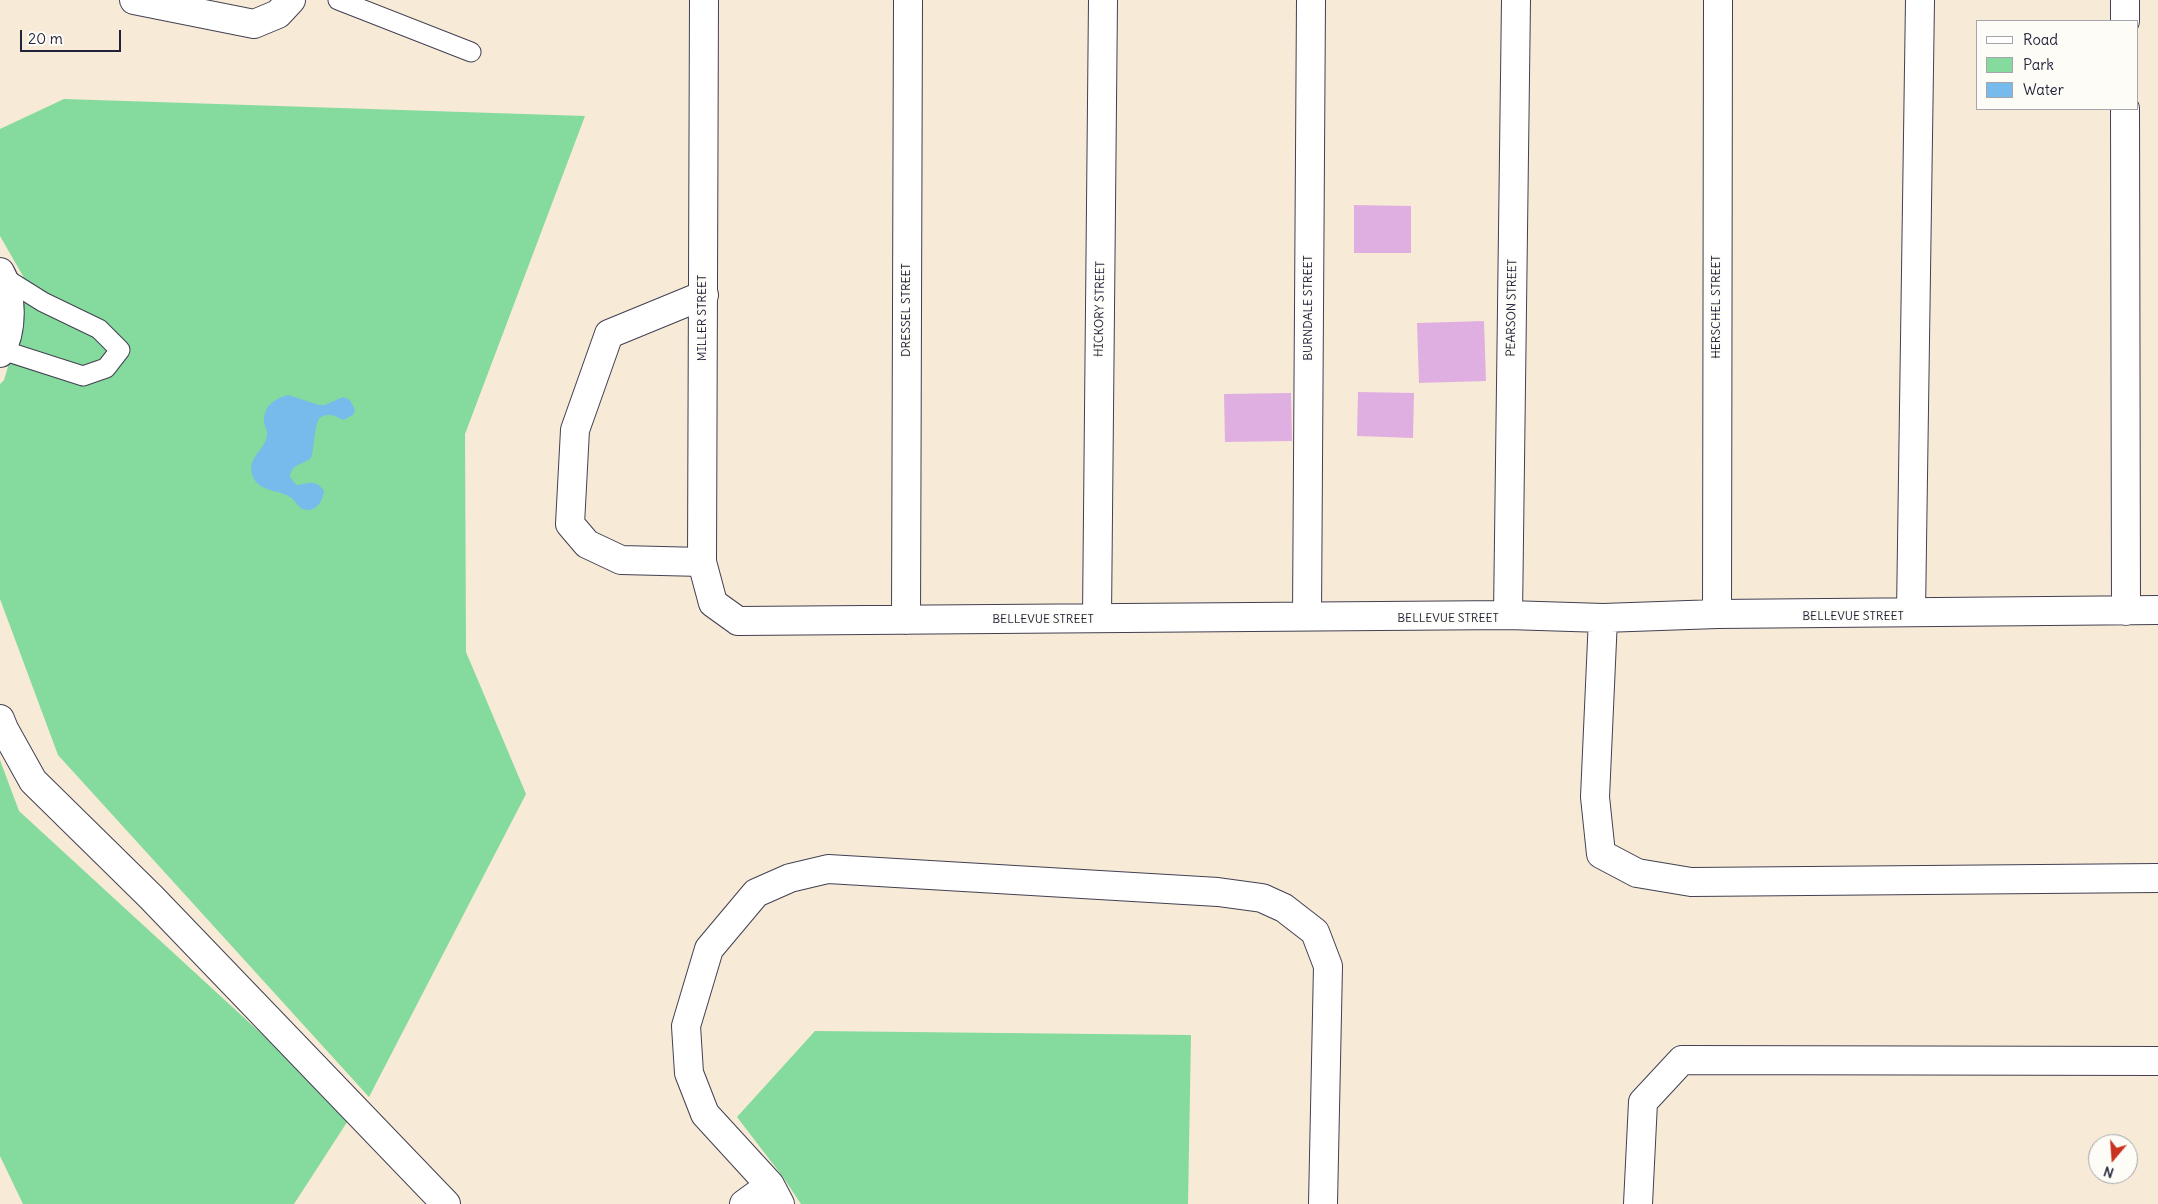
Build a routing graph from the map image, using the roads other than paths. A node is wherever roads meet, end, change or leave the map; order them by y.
1 (134, 0) edge
2 (291, 0) edge
3 (338, 0) edge
4 (704, 0) edge
5 (908, 0) edge
6 (1103, 0) edge
7 (1311, 0) edge
8 (1516, 0) edge
9 (1718, 0) edge
10 (1920, 0) edge
11 (2125, 0) edge
12 (2125, 20) edge
13 (471, 52) dead end
14 (2125, 110) edge
15 (2, 275) edge
16 (704, 295) junction
17 (1, 352) edge
18 (702, 562) junction
19 (2158, 610) edge
20 (2126, 611) junction
21 (1911, 612) junction
22 (1717, 614) junction
23 (1508, 615) junction
24 (1307, 616) junction
25 (2158, 616) edge
26 (1097, 617) junction
27 (1603, 618) junction
28 (906, 620) junction
29 (743, 621) junction
30 (0, 719) edge
31 (2158, 878) edge
32 (2158, 1061) edge
33 (775, 1195) edge
34 (446, 1204) edge
35 (744, 1204) edge
36 (1323, 1204) edge
37 (1638, 1204) edge

1 - 2 street
3 - 13 lane
4 - 16 street, MILLER STREET
5 - 28 street, DRESSEL STREET
6 - 26 street, HICKORY STREET
7 - 24 street, BURNDALE STREET
8 - 23 street, PEARSON STREET
9 - 22 street, HERSCHEL STREET
10 - 21 street
11 - 12 street
14 - 20 street
15 - 17 street
15 - 17 lane
16 - 18 street, MILLER STREET
16 - 18 street
18 - 29 street, MILLER STREET
19 - 20 street
20 - 21 street
21 - 22 street
22 - 27 street
23 - 24 street
23 - 27 street
24 - 26 street
25 - 27 street, BELLEVUE STREET
26 - 28 street
27 - 29 street, BELLEVUE STREET
27 - 31 street
28 - 29 street
30 - 34 street
32 - 37 street
33 - 35 street
33 - 36 street

